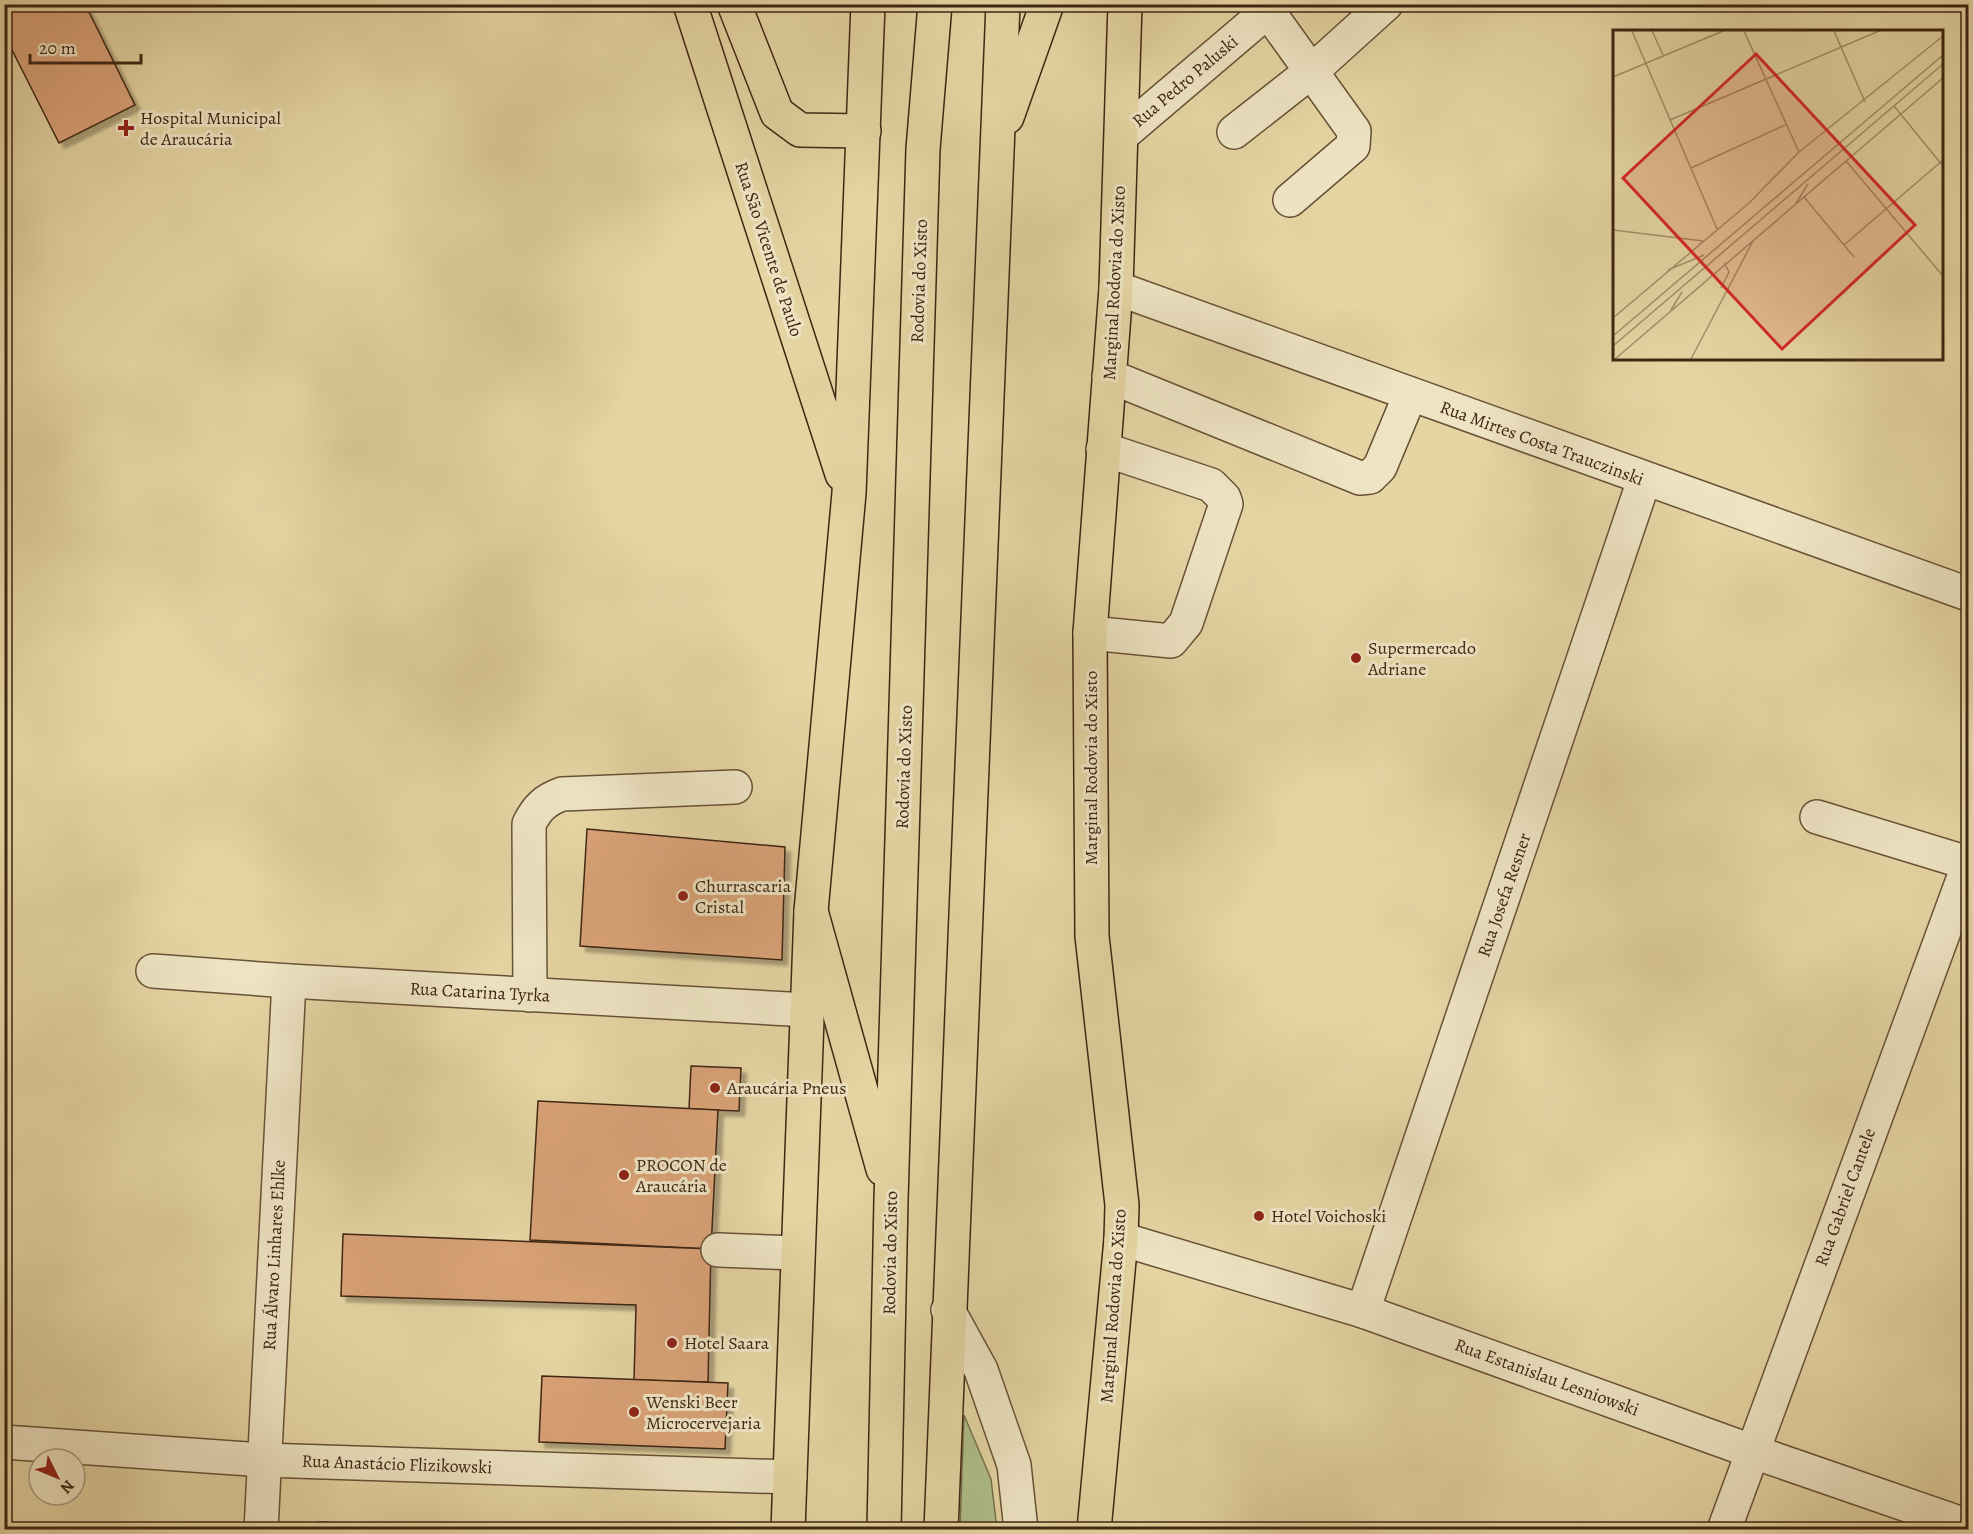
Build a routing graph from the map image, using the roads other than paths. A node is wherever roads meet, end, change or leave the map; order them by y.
1 (734, 4) edge
2 (868, 4) edge
3 (935, 4) edge
4 (1003, 4) edge
5 (1047, 4) edge
6 (1125, 4) edge
7 (1386, 4) edge
8 (702, 8) edge
9 (1272, 8) edge
10 (1312, 70) junction
11 (864, 131) junction
12 (1234, 132) dead end
13 (1122, 135) junction
14 (995, 149) junction
15 (1290, 200) dead end
16 (1116, 288) junction
17 (1109, 376) junction
18 (1410, 395) junction
19 (1103, 449) junction
20 (1644, 480) junction
21 (849, 493) junction
22 (1968, 594) edge
23 (1090, 633) junction
24 (735, 787) dead end
25 (1817, 817) dead end
26 (1968, 865) edge
27 (811, 910) junction
28 (153, 971) dead end
29 (289, 981) junction
30 (530, 995) junction
31 (807, 1010) junction
32 (891, 1200) junction
33 (1121, 1239) junction
34 (718, 1250) dead end
35 (798, 1253) junction
36 (948, 1311) junction
37 (1363, 1311) junction
38 (4, 1442) edge
39 (1751, 1451) junction
40 (263, 1460) junction
41 (790, 1477) junction
42 (1968, 1526) edge
43 (261, 1530) edge
44 (788, 1530) edge
45 (884, 1530) edge
46 (941, 1530) edge
47 (1022, 1530) edge
48 (1094, 1530) edge
49 (1724, 1530) edge

1 - 11 main road
2 - 11 main road
3 - 32 main road, Rodovia do Xisto
4 - 14 main road
5 - 14 main road
6 - 13 main road, Marginal Rodovia do Xisto
7 - 10 street
8 - 21 main road, Rua São Vicente de Paulo
9 - 10 street
9 - 13 street, Rua Pedro Paluski
10 - 12 street
10 - 15 street
11 - 21 main road
13 - 16 main road, Marginal Rodovia do Xisto
14 - 36 main road
16 - 17 main road, Marginal Rodovia do Xisto
16 - 18 street, Rua Mirtes Costa Trauczinski
17 - 18 street
17 - 19 main road, Marginal Rodovia do Xisto
18 - 20 street, Rua Mirtes Costa Trauczinski
19 - 23 main road, Marginal Rodovia do Xisto
19 - 23 street
20 - 22 street, Rua Mirtes Costa Trauczinski
20 - 37 street, Rua Josefa Resner
21 - 27 main road
23 - 33 main road, Marginal Rodovia do Xisto
24 - 30 street
25 - 26 street
26 - 39 street, Rua Gabriel Cantele
27 - 31 main road
27 - 32 main road
28 - 29 street, Rua Catarina Tyrka
29 - 30 street, Rua Catarina Tyrka
29 - 40 street, Rua Álvaro Linhares Ehlke
30 - 31 street, Rua Catarina Tyrka
31 - 35 main road
32 - 45 main road, Rodovia do Xisto
33 - 37 street, Rua Estanislau Lesniowski
33 - 48 main road, Marginal Rodovia do Xisto
34 - 35 street
35 - 41 main road
36 - 46 main road
36 - 47 street
37 - 39 street, Rua Estanislau Lesniowski
38 - 40 street, Rua Anastácio Flizikowski
39 - 42 street, Rua Estanislau Lesniowski
39 - 49 street, Rua Gabriel Cantele
40 - 41 street, Rua Anastácio Flizikowski
40 - 43 street, Rua Álvaro Linhares Ehlke
41 - 44 main road

